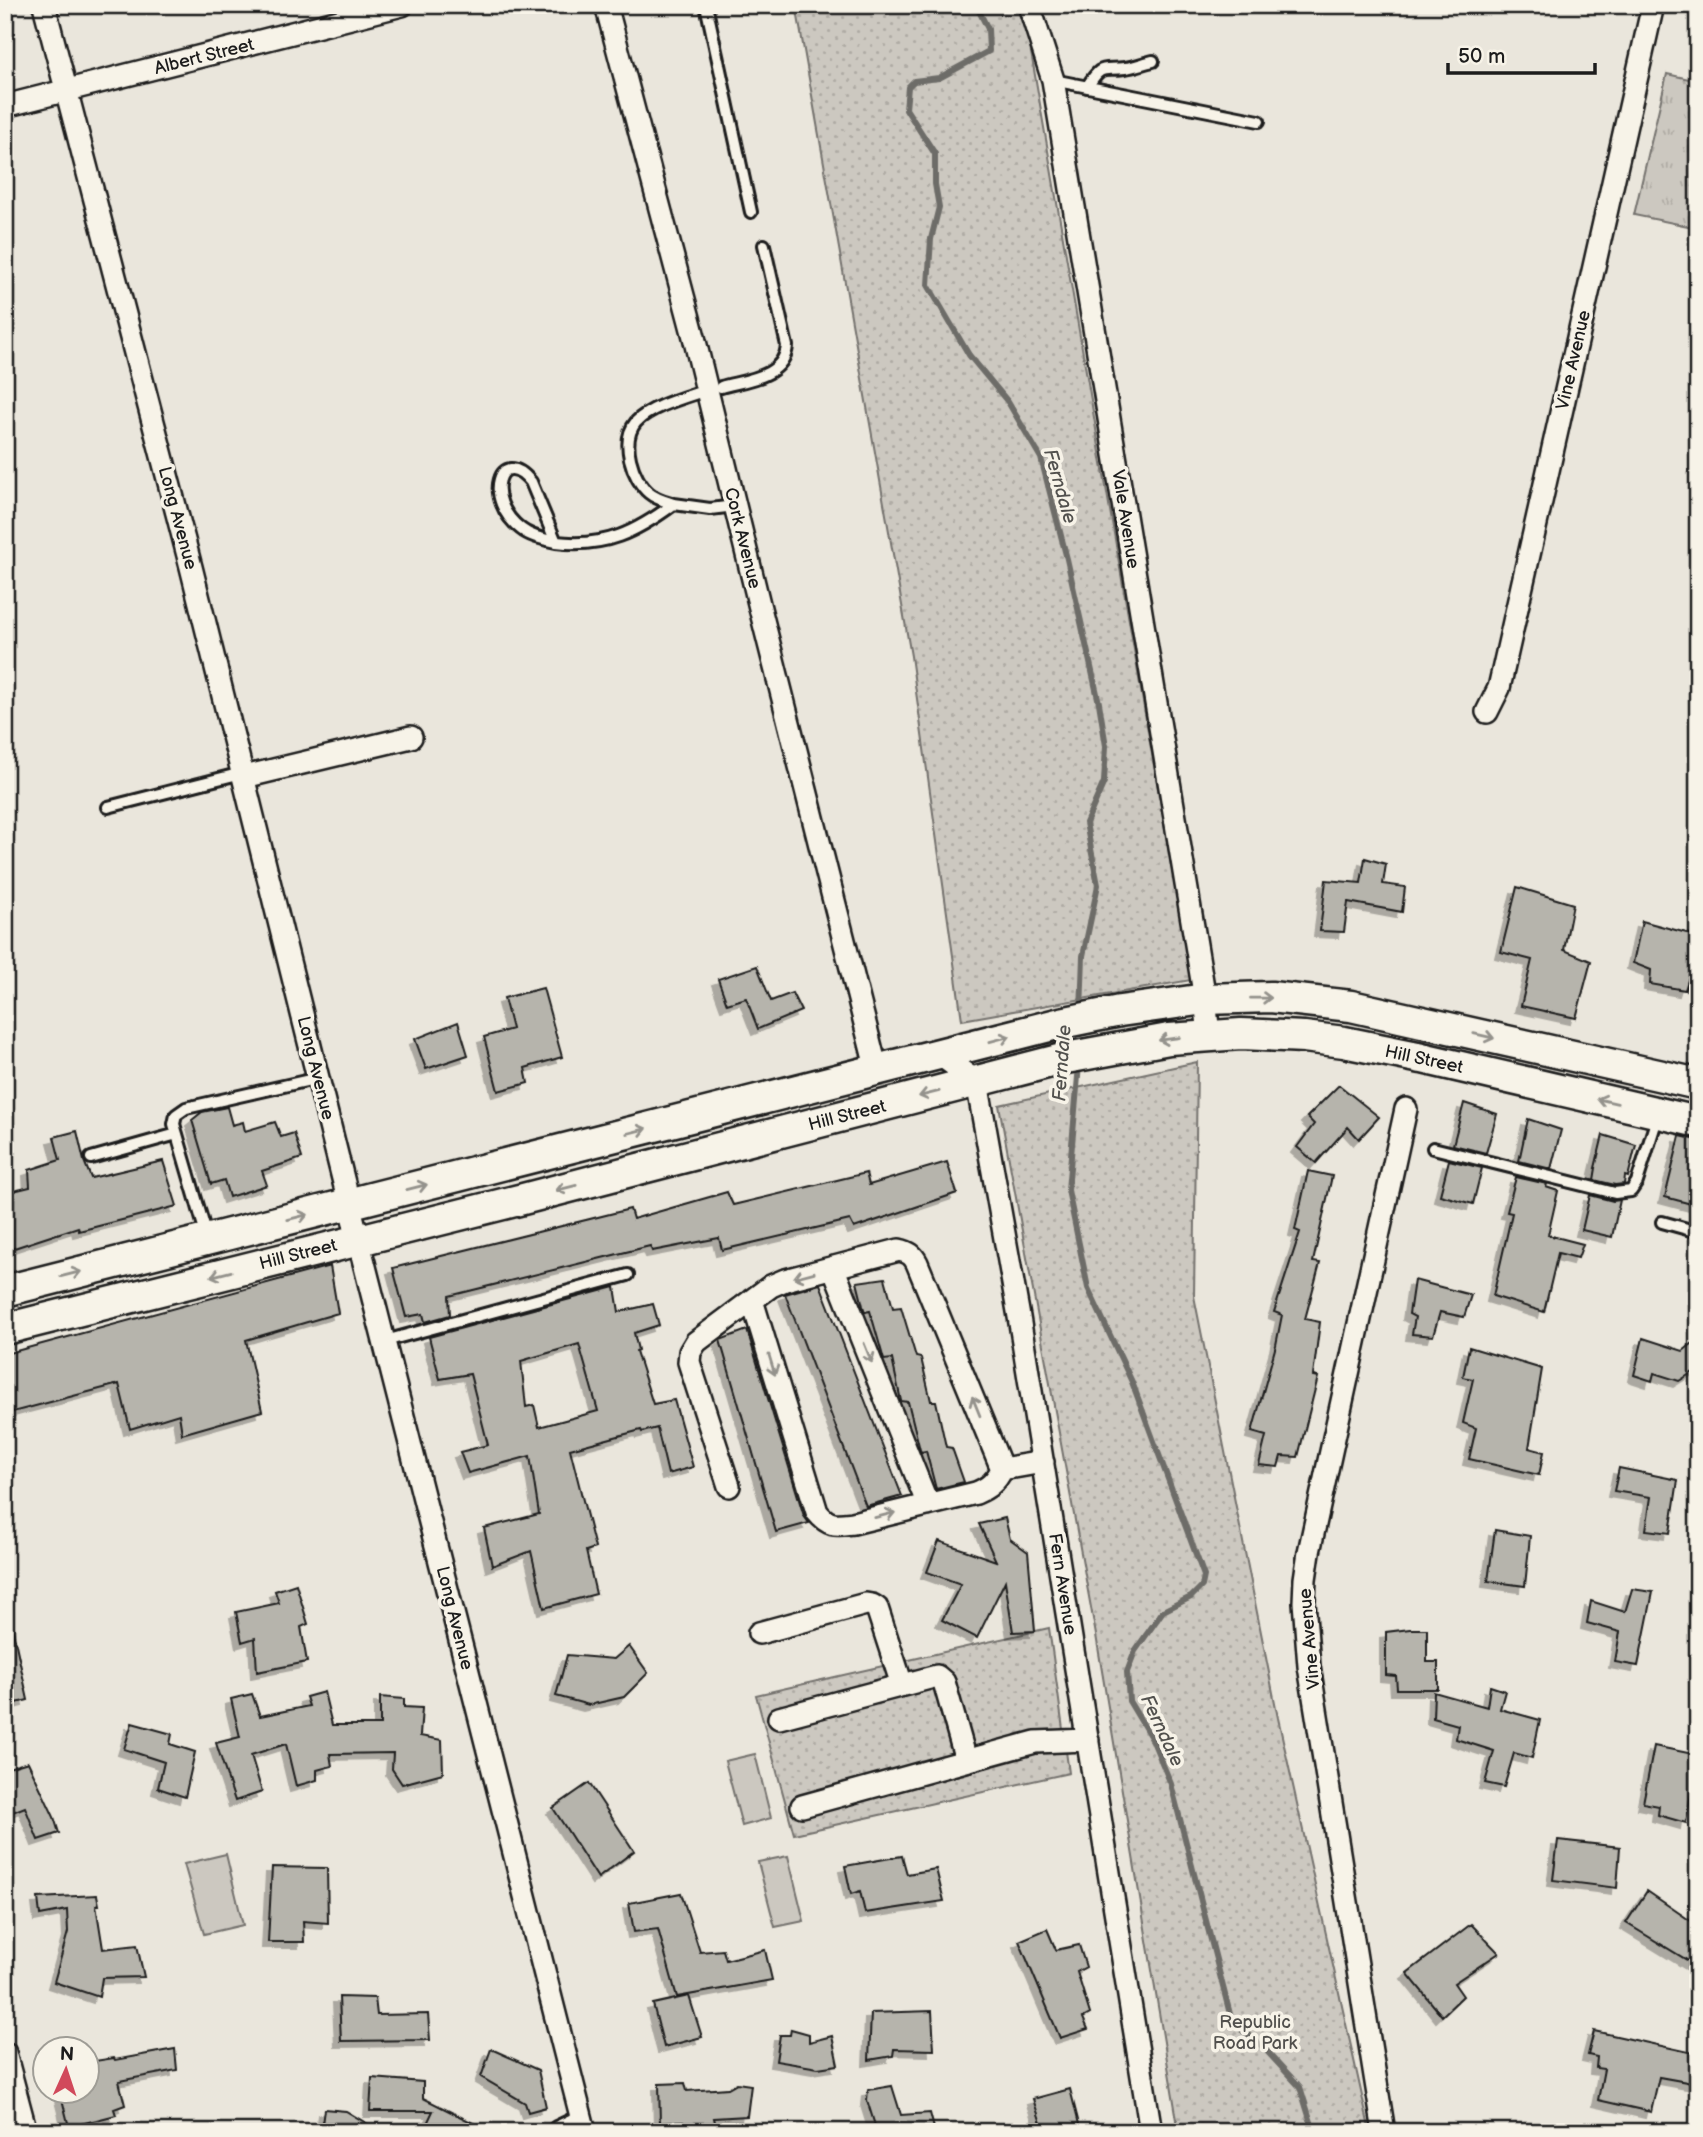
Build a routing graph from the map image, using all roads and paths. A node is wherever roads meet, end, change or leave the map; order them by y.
1 (44, 5) edge
2 (402, 5) edge
3 (606, 5) edge
4 (706, 5) edge
5 (1029, 5) edge
6 (1653, 5) edge
7 (1153, 61) dead end
8 (1053, 80) junction
9 (1087, 87) junction
10 (66, 91) junction
11 (5, 106) edge
12 (1259, 121) dead end
13 (751, 212) dead end
14 (764, 244) dead end
15 (714, 388) junction
16 (674, 504) junction
17 (735, 506) junction
18 (556, 542) junction
19 (1487, 712) dead end
20 (411, 737) dead end
21 (243, 775) junction
22 (108, 807) dead end
23 (1206, 999) junction
24 (1209, 1035) junction
25 (940, 1055) junction
26 (877, 1071) junction
27 (319, 1078) junction
28 (977, 1082) junction
29 (1698, 1084) edge
30 (1406, 1109) dead end
31 (1659, 1113) junction
32 (1698, 1122) edge
33 (177, 1134) junction
34 (1433, 1148) dead end
35 (91, 1158) dead end
36 (351, 1203) junction
37 (1662, 1222) dead end
38 (1698, 1232) edge
39 (208, 1239) junction
40 (358, 1239) junction
41 (834, 1267) junction
42 (628, 1275) dead end
43 (5, 1291) edge
44 (752, 1300) junction
45 (5, 1329) edge
46 (385, 1341) junction
47 (1043, 1462) junction
48 (1002, 1469) junction
49 (729, 1486) dead end
50 (928, 1505) junction
51 (758, 1633) dead end
52 (902, 1685) junction
53 (779, 1718) dead end
54 (1088, 1740) junction
55 (966, 1760) junction
56 (802, 1807) dead end
57 (5, 2053) edge
58 (583, 2123) edge
59 (26, 2132) edge
60 (551, 2132) edge
61 (1151, 2132) edge
62 (1384, 2132) edge

1 - 10 street, Long Avenue
2 - 10 street, Albert Street
3 - 15 street, Cork Avenue
4 - 13 lane
5 - 8 street, Vale Avenue
6 - 19 street, Vine Avenue
7 - 9 lane
8 - 9 lane
8 - 23 street, Vale Avenue
9 - 12 lane
10 - 11 street, Albert Street
10 - 21 street, Long Avenue
14 - 15 lane
15 - 16 lane
15 - 17 street, Cork Avenue
16 - 17 lane
16 - 18 lane
17 - 26 street, Cork Avenue
18 - 18 lane
20 - 21 street
21 - 22 lane
21 - 27 street, Long Avenue
23 - 24 street, Vale Avenue
25 -> 23 main road, Hill Street
23 -> 29 main road, Hill Street
24 -> 28 main road, Hill Street
31 -> 24 main road, Hill Street
25 - 26 main road, Hill Street
25 - 28 street
36 -> 26 main road, Hill Street
27 - 33 lane
27 - 36 street, Long Avenue
28 -> 40 main road, Hill Street
28 - 47 street, Fern Avenue
30 - 62 street, Vine Avenue
31 - 32 main road, Hill Street
31 - 34 lane
33 - 35 lane
33 - 39 lane
39 -> 36 main road, Hill Street
36 - 40 street, Long Avenue
37 - 38 lane
43 -> 39 main road, Hill Street
40 -> 45 main road, Hill Street
40 - 46 street, Long Avenue
41 -> 44 street
48 -> 41 street
41 -> 50 street
42 - 46 lane
44 - 49 street
44 -> 50 street
46 - 58 street, Long Avenue
47 - 48 street
47 - 54 street, Fern Avenue
48 - 50 street
51 - 52 street
52 - 53 street
52 - 55 street
54 - 55 street
54 - 61 street, Fern Avenue
55 - 56 street
57 - 59 street
58 - 60 lane

